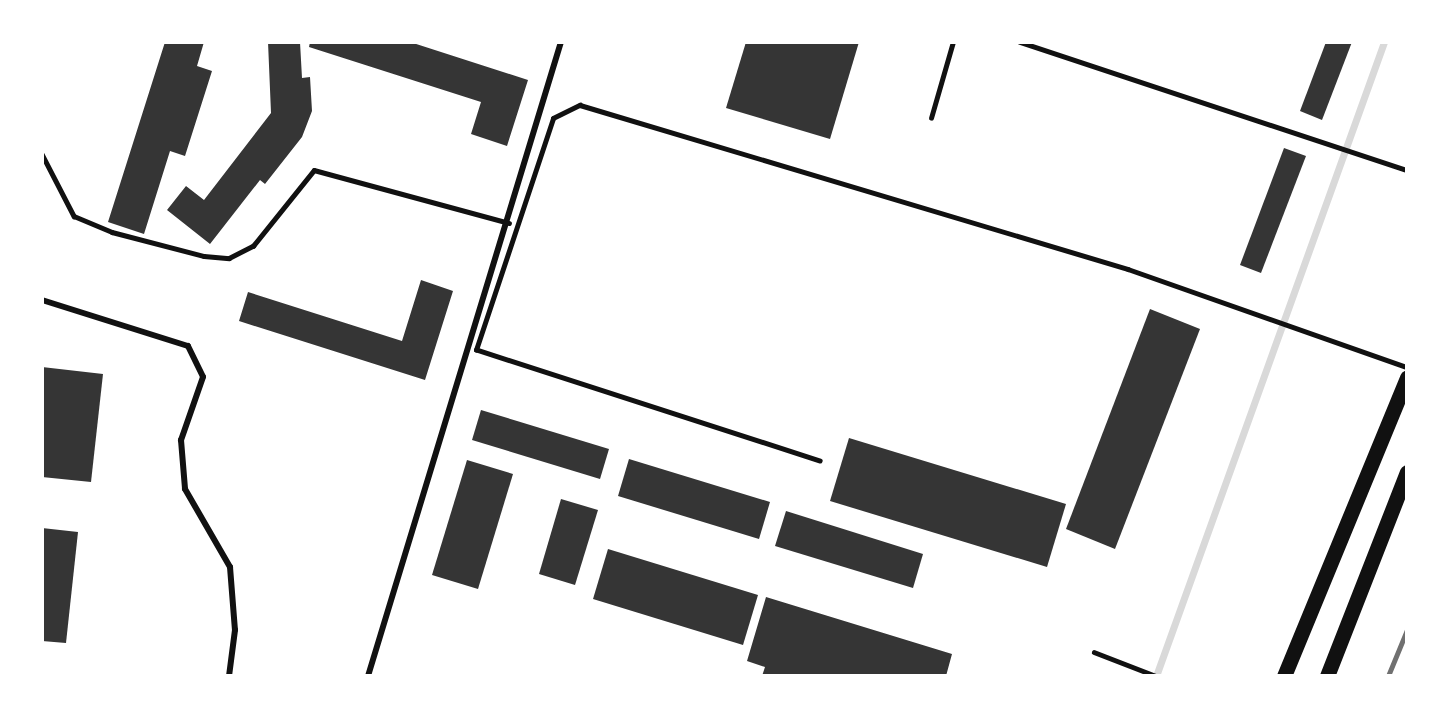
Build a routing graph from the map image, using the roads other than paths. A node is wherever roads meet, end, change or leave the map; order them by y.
1 (561, 42) edge
2 (953, 42) edge
3 (1020, 42) edge
4 (931, 118) dead end
5 (42, 154) edge
6 (1407, 170) edge
7 (505, 222) junction
8 (515, 224) junction
9 (42, 300) edge
10 (1407, 368) edge
11 (1407, 377) edge
12 (820, 461) dead end
13 (1407, 472) edge
14 (1094, 652) dead end
15 (230, 676) edge
16 (368, 676) edge
17 (1156, 676) edge
18 (1284, 676) edge
19 (1327, 676) edge

1 - 7 street
2 - 4 lane
3 - 6 lane
5 - 7 lane
7 - 8 lane
7 - 16 street
8 - 10 lane
8 - 12 lane
9 - 15 street
11 - 18 main road
13 - 19 main road
14 - 17 lane

